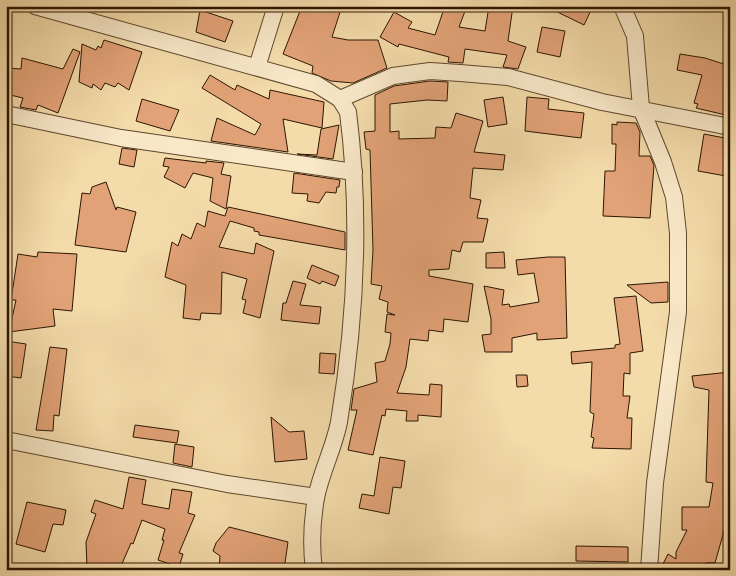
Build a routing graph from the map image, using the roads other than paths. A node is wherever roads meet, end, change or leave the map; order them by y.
1 (35, 6) edge
2 (276, 6) edge
3 (622, 6) edge
4 (257, 67) junction
5 (340, 99) junction
6 (641, 108) junction
7 (6, 114) edge
8 (730, 127) edge
9 (354, 172) junction
10 (6, 440) edge
11 (316, 497) junction
12 (314, 570) edge
13 (649, 570) edge

1 - 4 street
2 - 4 street
3 - 6 street
4 - 5 street
5 - 6 street
5 - 9 street
6 - 8 street
6 - 13 street
7 - 9 street
9 - 11 street
10 - 11 street
11 - 12 street

